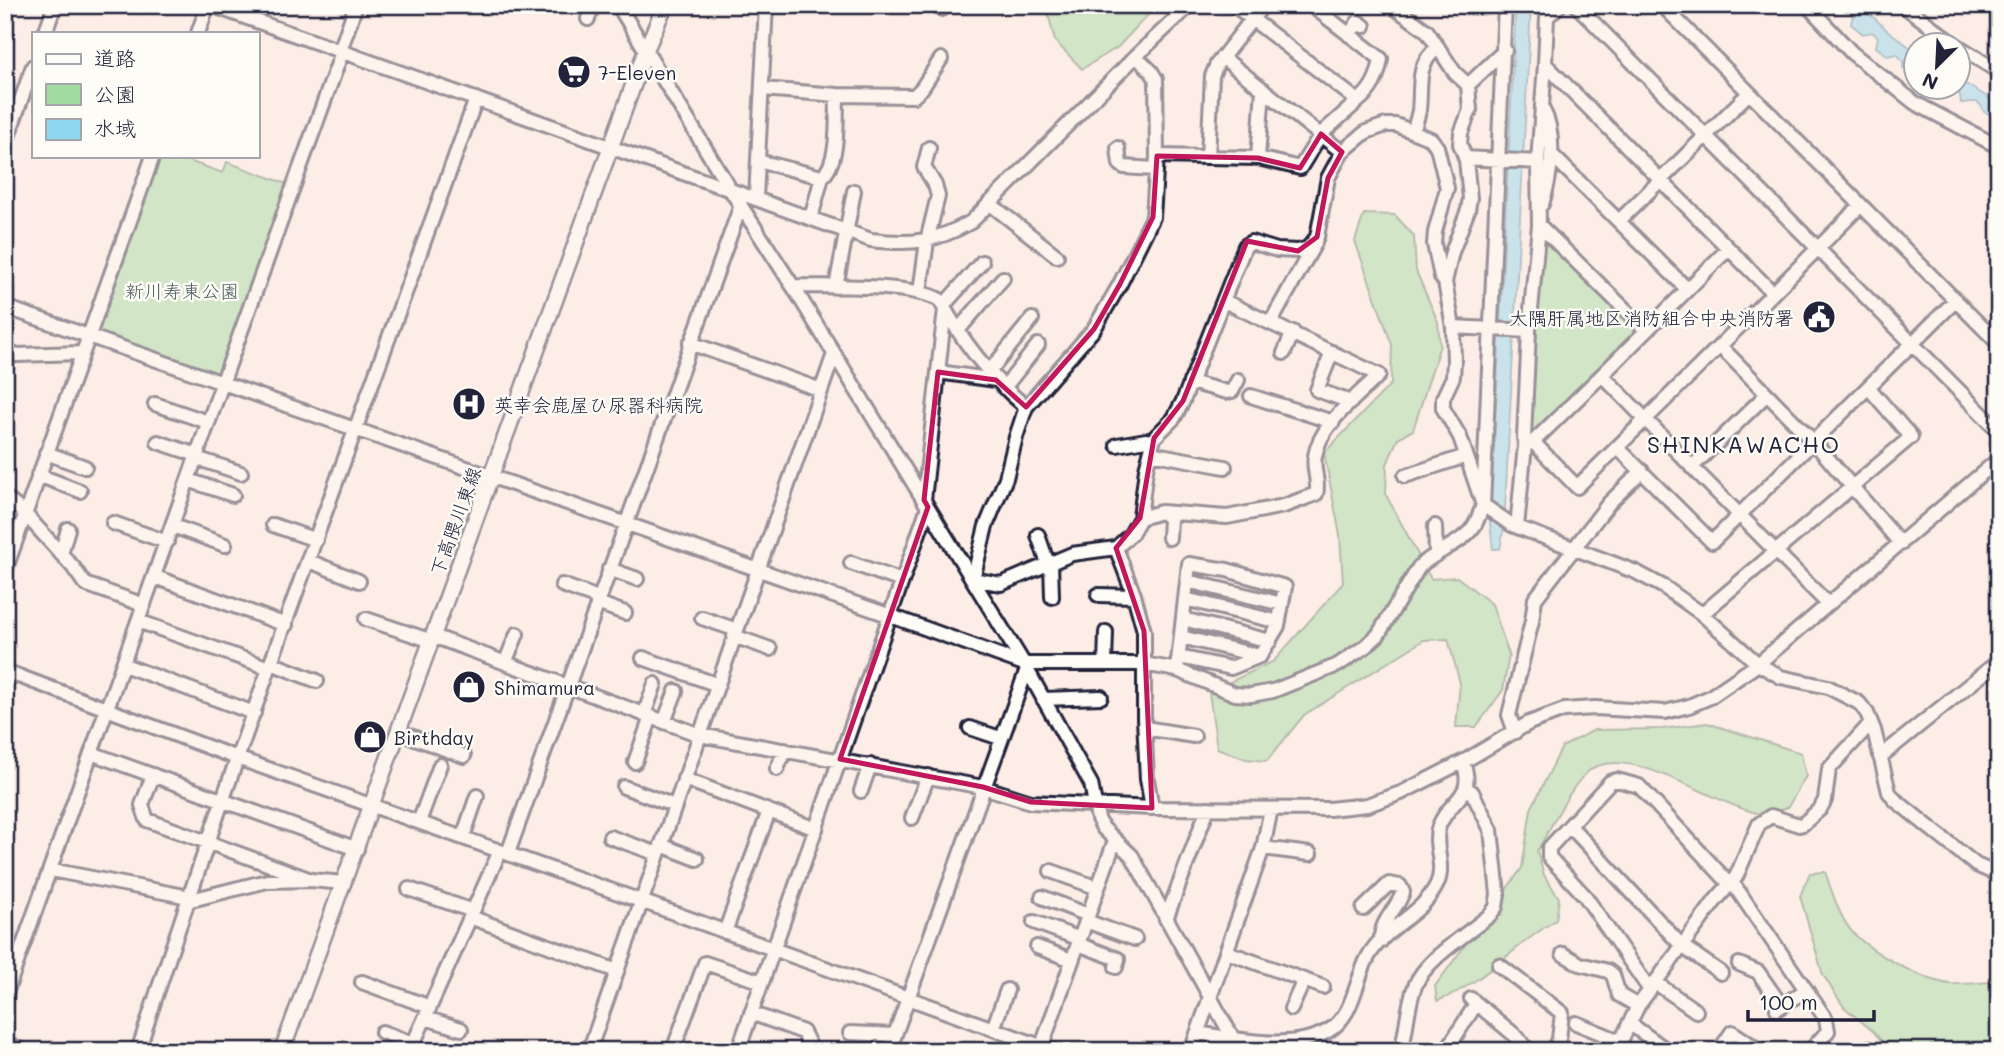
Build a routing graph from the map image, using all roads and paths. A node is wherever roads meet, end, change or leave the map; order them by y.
1 (55, 5) edge
2 (210, 5) edge
3 (356, 5) edge
4 (593, 5) edge
5 (618, 5) edge
6 (665, 5) edge
7 (766, 5) edge
8 (1190, 5) edge
9 (1234, 5) edge
10 (1263, 5) edge
11 (1311, 5) edge
12 (1391, 5) edge
13 (1506, 5) edge
14 (1560, 5) edge
15 (1576, 5) edge
16 (1662, 5) edge
17 (1807, 5) edge
18 (1903, 5) edge
19 (589, 19) dead end
20 (1252, 19) junction
21 (1364, 26) dead end
22 (45, 32) edge
23 (198, 32) edge
24 (1939, 32) edge
25 (1349, 34) junction
26 (1438, 47) junction
27 (646, 50) junction
28 (1505, 50) junction
29 (341, 51) junction
30 (1136, 55) junction
31 (1972, 55) edge
32 (1222, 57) junction
33 (941, 59) dead end
34 (1545, 64) junction
35 (32, 69) edge
36 (1999, 72) edge
37 (1468, 85) junction
38 (762, 89) junction
39 (1263, 89) junction
40 (1749, 93) junction
41 (837, 95) junction
42 (476, 99) junction
43 (1357, 101) junction
44 (1543, 110) junction
45 (1413, 132) junction
46 (1321, 134) junction
47 (1704, 135) junction
48 (5, 145) edge
49 (611, 147) junction
50 (1999, 147) edge
51 (929, 148) dead end
52 (1118, 148) dead end
53 (1342, 152) junction
54 (1551, 154) junction
55 (1208, 157) junction
56 (152, 158) edge
57 (1258, 158) junction
58 (1465, 158) junction
59 (1500, 160) junction
60 (758, 161) junction
61 (1156, 162) junction
62 (1533, 162) junction
63 (822, 177) junction
64 (1659, 181) junction
65 (730, 189) junction
66 (854, 191) dead end
67 (756, 198) junction
68 (989, 203) junction
69 (741, 205) junction
70 (1860, 206) junction
71 (811, 218) junction
72 (1539, 219) junction
73 (1619, 221) junction
74 (847, 231) junction
75 (927, 241) junction
76 (1315, 243) junction
77 (1728, 249) junction
78 (1817, 249) junction
79 (1057, 256) dead end
80 (982, 262) dead end
81 (1003, 278) dead end
82 (1445, 282) junction
83 (793, 286) junction
84 (836, 287) junction
85 (1687, 289) junction
86 (1297, 290) dead end
87 (920, 292) junction
88 (1773, 293) junction
89 (1224, 301) junction
90 (1955, 301) junction
91 (944, 307) junction
92 (9, 312) edge
93 (1032, 319) dead end
94 (1271, 322) junction
95 (1453, 327) junction
96 (1492, 328) junction
97 (959, 329) junction
98 (1646, 330) junction
99 (1524, 331) junction
100 (1293, 332) junction
101 (87, 337) junction
102 (690, 343) junction
103 (1999, 344) edge
104 (1038, 345) dead end
105 (1911, 345) junction
106 (1720, 346) junction
107 (1332, 352) junction
108 (82, 353) junction
109 (1284, 353) dead end
110 (834, 354) junction
111 (16, 355) dead end
112 (938, 372) junction
113 (1601, 375) junction
114 (996, 380) junction
115 (1238, 380) dead end
116 (1190, 382) junction
117 (222, 384) junction
118 (1869, 388) junction
119 (821, 390) junction
120 (1767, 394) junction
121 (1251, 397) dead end
122 (1351, 402) junction
123 (155, 404) dead end
124 (1026, 408) junction
125 (1645, 419) junction
126 (208, 422) junction
127 (1333, 422) junction
128 (356, 430) junction
129 (1999, 431) edge
130 (158, 442) dead end
131 (1813, 442) junction
132 (1529, 443) junction
133 (1117, 446) dead end
134 (1617, 447) junction
135 (1151, 449) junction
136 (46, 453) junction
137 (197, 456) junction
138 (1466, 456) junction
139 (1999, 459) edge
140 (85, 467) dead end
141 (1225, 467) dead end
142 (1692, 467) junction
143 (1642, 471) junction
144 (241, 473) dead end
145 (38, 475) junction
146 (1405, 475) dead end
147 (491, 476) junction
148 (188, 480) junction
149 (1852, 487) junction
150 (80, 491) dead end
151 (233, 495) dead end
152 (5, 496) edge
153 (926, 503) junction
154 (1485, 506) junction
155 (1164, 513) junction
156 (26, 515) junction
157 (1740, 516) junction
158 (1140, 518) junction
159 (113, 523) dead end
160 (625, 524) junction
161 (273, 525) dead end
162 (173, 526) junction
163 (1435, 526) dead end
164 (1514, 526) junction
165 (68, 529) dead end
166 (1038, 535) dead end
167 (1169, 538) dead end
168 (11, 540) edge
169 (316, 540) junction
170 (167, 542) junction
171 (1900, 544) junction
172 (225, 545) dead end
173 (1116, 548) junction
174 (1572, 549) junction
175 (1776, 551) junction
176 (1436, 553) junction
177 (61, 554) junction
178 (309, 561) junction
179 (851, 562) dead end
180 (1049, 563) junction
181 (609, 569) junction
182 (5, 571) edge
183 (757, 571) junction
184 (155, 577) junction
185 (637, 579) dead end
186 (973, 579) junction
187 (359, 580) dead end
188 (902, 581) junction
189 (1187, 581) junction
190 (562, 585) dead end
191 (1098, 595) dead end
192 (1134, 596) junction
193 (1052, 597) dead end
194 (1185, 599) junction
195 (598, 601) junction
196 (1282, 604) junction
197 (1828, 604) junction
198 (144, 605) junction
199 (625, 613) dead end
200 (1702, 614) junction
201 (891, 616) junction
202 (702, 618) dead end
203 (366, 619) dead end
204 (1183, 619) junction
205 (138, 621) junction
206 (1279, 622) junction
207 (286, 625) junction
208 (1106, 632) dead end
209 (736, 633) junction
210 (517, 634) dead end
211 (1181, 637) junction
212 (432, 639) junction
213 (1270, 641) junction
214 (770, 649) dead end
215 (1261, 656) junction
216 (1179, 657) junction
217 (643, 658) dead end
218 (1999, 661) edge
219 (505, 663) junction
220 (1105, 664) junction
221 (1144, 664) junction
222 (1758, 664) junction
223 (124, 665) junction
224 (270, 666) junction
225 (1026, 667) junction
226 (1177, 670) junction
227 (5, 671) edge
228 (317, 681) dead end
229 (654, 684) dead end
230 (718, 685) junction
231 (567, 687) junction
232 (676, 691) dead end
233 (1101, 697) dead end
234 (1043, 699) junction
235 (108, 710) junction
236 (254, 713) junction
237 (647, 716) junction
238 (664, 722) junction
239 (1871, 723) junction
240 (970, 727) dead end
241 (1145, 728) junction
242 (399, 732) junction
243 (1515, 732) junction
244 (700, 735) junction
245 (1194, 736) dead end
246 (1000, 738) junction
247 (785, 750) junction
248 (91, 753) junction
249 (464, 756) dead end
250 (1880, 757) junction
251 (237, 758) junction
252 (840, 759) junction
253 (635, 762) dead end
254 (1463, 762) junction
255 (440, 765) dead end
256 (870, 765) junction
257 (778, 769) dead end
258 (153, 775) junction
259 (928, 776) junction
260 (684, 779) junction
261 (625, 787) dead end
262 (983, 787) junction
263 (1466, 788) junction
264 (861, 791) dead end
265 (477, 796) dead end
266 (223, 800) junction
267 (373, 805) junction
268 (1096, 805) junction
269 (675, 806) junction
270 (1152, 808) junction
271 (1208, 808) junction
272 (1271, 809) junction
273 (769, 811) junction
274 (912, 818) dead end
275 (419, 822) junction
276 (1570, 826) junction
277 (816, 829) junction
278 (463, 837) junction
279 (610, 837) dead end
280 (1115, 839) junction
281 (208, 842) junction
282 (1263, 848) junction
283 (357, 849) junction
284 (659, 850) junction
285 (504, 852) junction
286 (1310, 854) dead end
287 (697, 859) dead end
288 (51, 870) junction
289 (1051, 871) dead end
290 (1999, 875) edge
291 (311, 880) junction
292 (1732, 882) junction
293 (344, 883) junction
294 (1098, 888) junction
295 (410, 889) dead end
296 (1042, 897) dead end
297 (188, 899) junction
298 (641, 901) junction
299 (1363, 909) dead end
300 (471, 914) junction
301 (1087, 918) junction
302 (1166, 919) junction
303 (1034, 922) dead end
304 (725, 932) junction
305 (1135, 939) dead end
306 (1381, 941) junction
307 (1079, 942) junction
308 (1682, 946) junction
309 (1037, 947) dead end
310 (773, 951) junction
311 (1227, 952) junction
312 (1563, 954) dead end
313 (1072, 960) junction
314 (1740, 964) dead end
315 (1499, 965) dead end
316 (1116, 967) dead end
317 (617, 971) junction
318 (1721, 973) dead end
319 (1304, 980) junction
320 (362, 982) dead end
321 (762, 982) junction
322 (1323, 987) dead end
323 (1653, 987) junction
324 (1007, 990) dead end
325 (1806, 990) junction
326 (5, 996) edge
327 (1210, 997) junction
328 (907, 999) junction
329 (1638, 1006) junction
330 (1291, 1009) dead end
331 (428, 1012) junction
332 (1696, 1012) dead end
333 (751, 1013) junction
334 (1576, 1023) dead end
335 (1629, 1023) junction
336 (461, 1029) dead end
337 (993, 1029) junction
338 (382, 1032) dead end
339 (850, 1032) dead end
340 (1197, 1033) junction
341 (894, 1035) junction
342 (1232, 1038) junction
343 (676, 1042) dead end
344 (5, 1044) edge
345 (1309, 1044) edge
346 (1618, 1046) edge
347 (412, 1047) edge
348 (1817, 1048) edge
349 (1045, 1049) edge
350 (1721, 1050) edge
351 (24, 1051) edge
352 (138, 1051) edge
353 (282, 1051) edge
354 (589, 1051) edge
355 (738, 1051) edge
356 (806, 1051) edge
357 (889, 1051) edge
358 (1191, 1051) edge
359 (1240, 1051) edge
360 (1401, 1051) edge
361 (1448, 1051) edge
362 (1528, 1051) edge
363 (1554, 1051) edge
364 (1668, 1051) edge
365 (1760, 1051) edge

1 - 22 street
2 - 23 street
2 - 29 street
3 - 29 street
4 - 19 street
5 - 27 street
6 - 27 main road, 下高隈川東線
7 - 38 street
8 - 30 street
9 - 20 street
10 - 20 street
11 - 25 street
12 - 26 street
13 - 28 street
14 - 34 street
15 - 47 street
16 - 40 street
17 - 50 street
18 - 24 street
20 - 32 street
20 - 43 street
21 - 25 street
25 - 43 street
26 - 37 street
26 - 45 street
27 - 49 main road, 下高隈川東線
27 - 65 street
28 - 37 street
28 - 59 street
29 - 42 street
29 - 117 street
30 - 61 street
30 - 68 street
31 - 36 street
32 - 39 street
32 - 55 street
33 - 41 street
34 - 44 street
34 - 64 street
35 - 48 street
37 - 58 street
38 - 41 street
38 - 60 street
39 - 46 street
39 - 57 street
40 - 47 street
40 - 70 street
41 - 63 street
42 - 49 street
42 - 128 street
43 - 46 street
44 - 54 street
44 - 62 street
45 - 53 street
45 - 82 street
46 - 53 street
46 - 57 street
47 - 64 street
47 - 78 street
49 - 65 street
49 - 147 main road, 下高隈川東線
51 - 75 street
52 - 61 street
53 - 76 street
54 - 72 street
54 - 73 street
55 - 57 street
55 - 61 street
56 - 101 street
58 - 59 street
58 - 82 street
59 - 62 street
59 - 96 street
60 - 63 street
60 - 67 street
61 - 124 street
62 - 72 street
63 - 71 street
64 - 73 street
64 - 77 street
65 - 67 street
65 - 69 street
66 - 74 street
67 - 71 street
68 - 75 street
68 - 79 street
69 - 83 street
69 - 102 street
70 - 78 street
70 - 90 street
71 - 74 street
72 - 98 street
72 - 99 street
73 - 85 street
74 - 75 street
74 - 84 street
75 - 87 street
76 - 86 street
76 - 89 street
76 - 94 street
77 - 85 street
77 - 88 street
78 - 88 street
78 - 105 street
80 - 91 street
81 - 97 street
82 - 95 street
83 - 84 street
83 - 110 street
84 - 87 street
85 - 98 street
87 - 91 street
88 - 106 street
89 - 94 street
89 - 116 street
90 - 103 street
90 - 105 street
91 - 97 street
91 - 112 street
92 - 101 street
93 - 114 street
94 - 100 street
95 - 96 street
95 - 138 street
96 - 99 street
96 - 154 street
97 - 114 street
98 - 113 street
99 - 132 street
100 - 107 street
100 - 109 street
101 - 108 street
101 - 117 street
102 - 119 street
102 - 160 street
104 - 114 street
105 - 118 street
105 - 129 street
106 - 120 street
106 - 125 street
107 - 122 street
107 - 122 street
108 - 111 street
108 - 136 street
110 - 119 street
110 - 153 street
112 - 114 street
112 - 153 street
113 - 125 street
113 - 132 street
114 - 124 street
115 - 116 street
116 - 135 street
117 - 126 street
117 - 128 street
118 - 131 street
118 - 149 street
119 - 183 street
120 - 131 street
120 - 142 street
121 - 127 street
122 - 127 street
123 - 126 street
124 - 186 street
125 - 134 street
125 - 142 street
126 - 137 street
127 - 155 street
128 - 147 street
128 - 169 street
130 - 137 street
131 - 149 street
131 - 157 street
132 - 134 street
132 - 164 street
133 - 135 street
134 - 143 street
135 - 141 street
135 - 158 street
136 - 140 street
136 - 145 street
137 - 144 street
137 - 148 street
138 - 146 street
138 - 154 street
139 - 171 street
142 - 157 street
143 - 157 street
143 - 174 street
145 - 150 street
145 - 156 street
147 - 160 street
147 - 212 main road, 下高隈川東線
148 - 151 street
148 - 162 street
149 - 171 street
149 - 175 street
152 - 156 street
153 - 186 street
153 - 188 street
154 - 164 street
154 - 176 street
155 - 158 street
155 - 167 street
156 - 168 street
156 - 177 street
157 - 175 street
158 - 173 street
159 - 170 street
160 - 181 street
160 - 183 street
161 - 169 street
162 - 170 street
162 - 172 street
163 - 176 street
164 - 174 street
165 - 177 street
166 - 180 street
168 - 182 street
169 - 178 street
170 - 184 street
171 - 197 street
173 - 180 street
173 - 192 street
174 - 200 street
174 - 243 street
175 - 197 street
175 - 200 street
176 - 226 street
177 - 198 street
178 - 187 street
178 - 207 street
179 - 188 street
180 - 186 street
180 - 193 street
181 - 185 street
181 - 195 street
183 - 201 street
183 - 209 street
184 - 198 street
184 - 207 street
186 - 225 street
188 - 201 street
189 - 194 street
189 - 196 street
189 - 196 street
190 - 195 street
191 - 192 street
192 - 221 street
194 - 204 street
194 - 206 street
195 - 199 street
195 - 231 street
196 - 206 street
197 - 222 street
198 - 205 street
200 - 222 street
201 - 225 street
201 - 252 street
202 - 209 street
203 - 212 street
204 - 211 street
204 - 213 street
205 - 223 street
205 - 224 street
206 - 213 street
207 - 224 street
208 - 220 street
209 - 214 street
209 - 230 street
210 - 219 street
211 - 215 street
211 - 216 street
212 - 219 street
212 - 242 main road, 下高隈川東線
213 - 215 street
215 - 216 street
216 - 226 street
217 - 230 street
218 - 250 street
219 - 231 street
220 - 221 street
220 - 225 street
221 - 226 street
221 - 241 street
222 - 239 street
222 - 243 street
223 - 235 street
223 - 236 street
224 - 228 street
224 - 236 street
225 - 234 street
225 - 246 street
227 - 235 street
229 - 237 street
230 - 244 street
231 - 237 street
231 - 285 street
232 - 238 street
233 - 234 street
234 - 268 street
235 - 248 street
235 - 251 street
236 - 251 street
237 - 238 street
237 - 253 street
238 - 244 street
239 - 250 street
239 - 292 street
240 - 246 street
241 - 245 street
241 - 270 street
242 - 249 street
242 - 267 main road, 下高隈川東線
243 - 254 street
244 - 247 street
244 - 260 street
246 - 262 street
247 - 252 street
247 - 257 street
248 - 258 street
248 - 288 street
250 - 290 street
251 - 266 street
251 - 267 street
252 - 256 street
252 - 277 street
254 - 263 street
254 - 272 street
255 - 275 street
256 - 259 street
256 - 264 street
258 - 266 street
258 - 281 street
259 - 262 street
259 - 274 street
260 - 269 street
260 - 273 street
261 - 269 street
262 - 268 street
262 - 328 street
263 - 306 street
263 - 360 street
265 - 278 street
266 - 281 street
266 - 283 street
267 - 275 street
267 - 283 main road, 下高隈川東線
268 - 270 street
268 - 280 street
269 - 284 street
270 - 271 street
271 - 272 street
271 - 302 street
272 - 282 street
273 - 277 street
273 - 304 street
275 - 278 street
276 - 292 street
276 - 308 street
276 - 323 street
277 - 310 street
278 - 285 street
279 - 284 street
280 - 294 street
280 - 302 street
281 - 291 street
281 - 297 street
282 - 286 street
282 - 311 street
283 - 293 main road, 下高隈川東線
284 - 287 street
284 - 298 street
285 - 298 street
285 - 300 street
288 - 297 street
288 - 326 street
289 - 294 street
291 - 293 street
291 - 297 street
292 - 308 street
292 - 325 street
293 - 353 main road, 下高隈川東線
294 - 301 street
295 - 300 street
296 - 301 street
297 - 352 street
298 - 304 street
298 - 317 street
299 - 306 street
300 - 317 street
300 - 331 street
301 - 305 street
301 - 307 street
302 - 327 street
303 - 307 street
304 - 310 street
306 - 345 street
307 - 313 street
307 - 316 street
308 - 318 street
308 - 323 street
309 - 313 street
310 - 321 street
310 - 328 street
311 - 319 street
311 - 327 street
312 - 329 street
313 - 349 street
314 - 325 street
315 - 363 street
317 - 354 street
319 - 322 street
319 - 330 street
320 - 331 street
321 - 333 street
321 - 343 street
323 - 329 street
323 - 332 street
324 - 337 street
325 - 348 street
327 - 340 street
327 - 342 street
328 - 337 street
328 - 341 street
329 - 335 street
331 - 336 street
331 - 347 street
333 - 355 street
333 - 356 street
334 - 346 street
335 - 346 street
335 - 364 street
337 - 349 street
338 - 347 street
339 - 341 street
340 - 342 street
340 - 358 street
341 - 357 street
342 - 345 street
342 - 359 street
344 - 351 street
350 - 365 street
361 - 362 street

